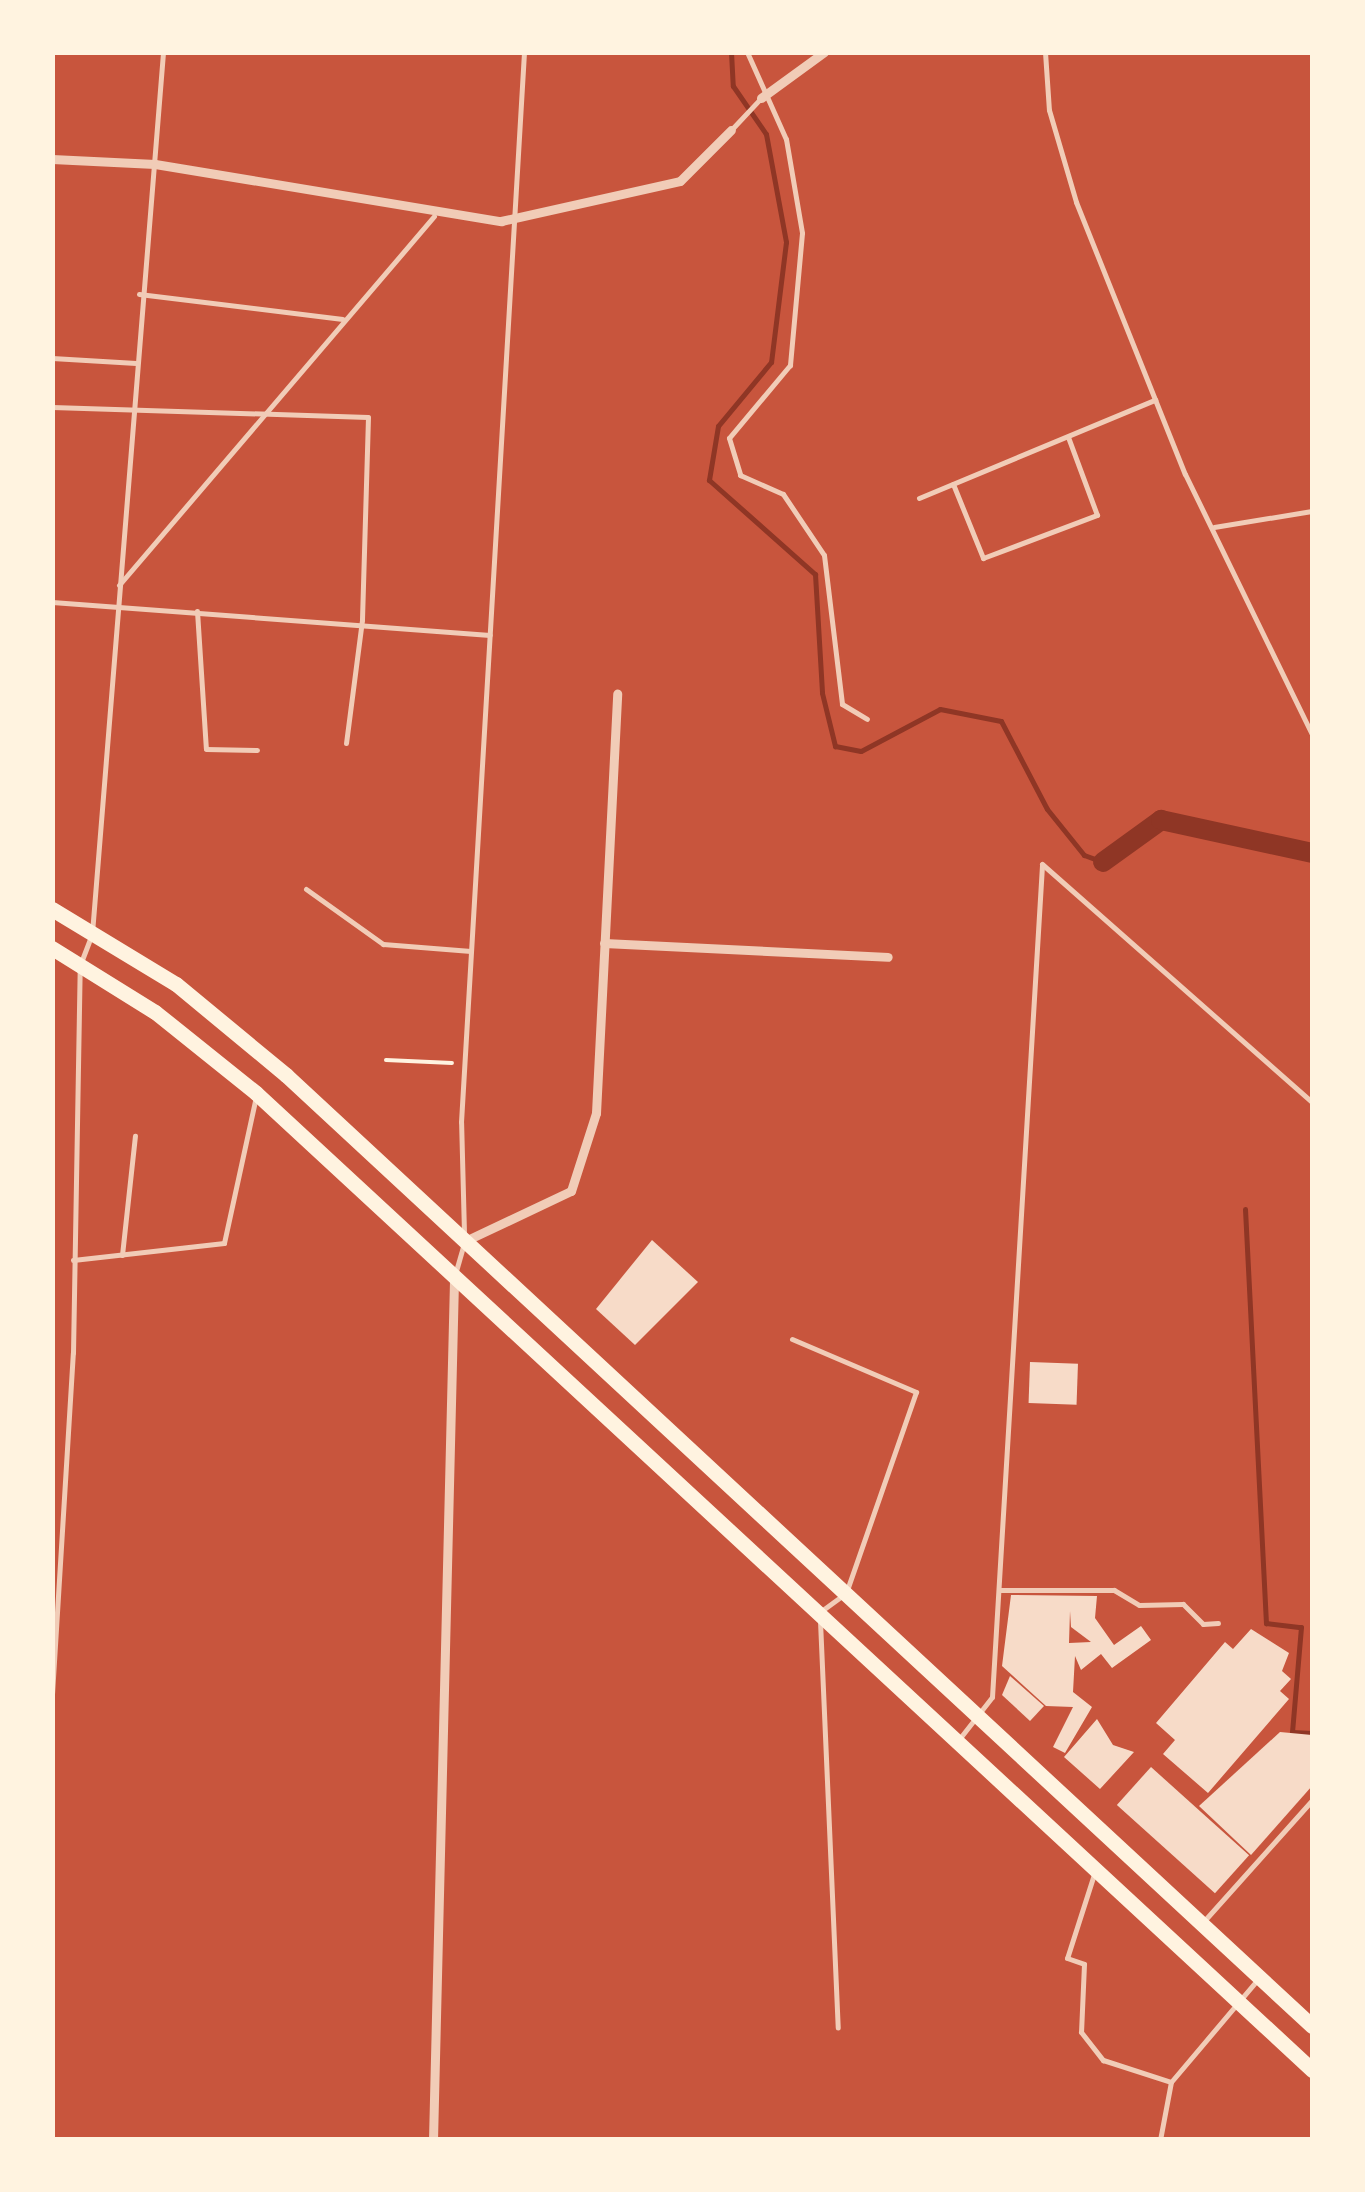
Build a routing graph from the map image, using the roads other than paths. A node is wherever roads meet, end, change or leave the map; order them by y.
1 (163, 52) edge
2 (524, 52) edge
3 (747, 52) edge
4 (824, 52) edge
5 (1045, 52) edge
6 (761, 98) junction
7 (731, 130) joint
8 (52, 158) edge
9 (155, 164) junction
10 (434, 216) junction
11 (515, 218) junction
12 (139, 294) junction
13 (342, 319) junction
14 (52, 358) edge
15 (136, 362) junction
16 (1155, 400) junction
17 (52, 406) edge
18 (134, 408) junction
19 (262, 413) junction
20 (1068, 437) junction
21 (953, 484) junction
22 (918, 498) dead end
23 (1312, 510) edge
24 (1214, 527) junction
25 (118, 587) junction
26 (52, 602) edge
27 (116, 606) junction
28 (197, 611) junction
29 (362, 620) junction
30 (490, 635) junction
31 (616, 694) dead end
32 (867, 719) dead end
33 (1312, 734) edge
34 (346, 743) dead end
35 (257, 750) dead end
36 (306, 889) dead end
37 (52, 909) edge
38 (92, 932) junction
39 (604, 943) junction
40 (52, 948) edge
41 (471, 951) junction
42 (888, 957) dead end
43 (80, 964) junction
44 (1312, 1041) edge
45 (1312, 1078) edge
46 (256, 1093) junction
47 (1312, 1102) edge
48 (134, 1136) dead end
49 (464, 1241) junction
50 (122, 1254) junction
51 (73, 1260) junction
52 (454, 1276) junction
53 (792, 1339) dead end
54 (999, 1590) junction
55 (846, 1593) junction
56 (819, 1612) junction
57 (1218, 1622) dead end
58 (52, 1694) edge
59 (978, 1717) junction
60 (958, 1740) junction
61 (1312, 1800) edge
62 (1096, 1868) junction
63 (1202, 1923) junction
64 (1260, 1977) junction
65 (1239, 2001) junction
66 (1312, 2026) edge
67 (838, 2028) dead end
68 (1312, 2070) edge
69 (1170, 2082) junction
70 (434, 2140) edge
71 (1160, 2140) edge

1 - 9 lane
2 - 11 lane
3 - 6 lane
4 - 6 street
5 - 16 lane
6 - 7 lane
6 - 32 lane
7 - 11 street
8 - 9 street
9 - 10 street
9 - 12 lane
10 - 11 street
10 - 13 lane
11 - 30 lane
12 - 13 lane
12 - 15 lane
13 - 19 lane
14 - 15 lane
15 - 18 lane
16 - 20 lane
16 - 24 lane
17 - 18 lane
18 - 19 lane
18 - 25 lane
19 - 25 lane
19 - 29 lane
20 - 21 lane
20 - 21 lane
21 - 22 lane
23 - 24 lane
24 - 33 lane
25 - 27 lane
26 - 27 lane
27 - 28 lane
27 - 38 lane
28 - 29 lane
28 - 35 lane
29 - 30 lane
29 - 34 lane
30 - 41 lane
31 - 39 street
36 - 41 lane
37 - 38 main road
38 - 43 lane
38 - 49 main road
39 - 42 street
39 - 49 street
40 - 43 main road
41 - 49 lane
43 - 46 main road
43 - 51 lane
44 - 45 lane
46 - 50 lane
46 - 52 main road
47 - 54 lane
48 - 50 lane
49 - 52 lane
49 - 55 main road
50 - 51 lane
51 - 58 lane
52 - 56 main road
52 - 70 street
53 - 55 lane
54 - 57 lane
54 - 59 lane
55 - 56 lane
55 - 59 main road
56 - 60 main road
56 - 67 lane
59 - 60 lane
59 - 63 main road
60 - 62 main road
61 - 63 lane
62 - 65 main road
62 - 69 lane
63 - 64 main road
64 - 65 lane
64 - 66 main road
65 - 68 main road
65 - 69 lane
69 - 71 lane

